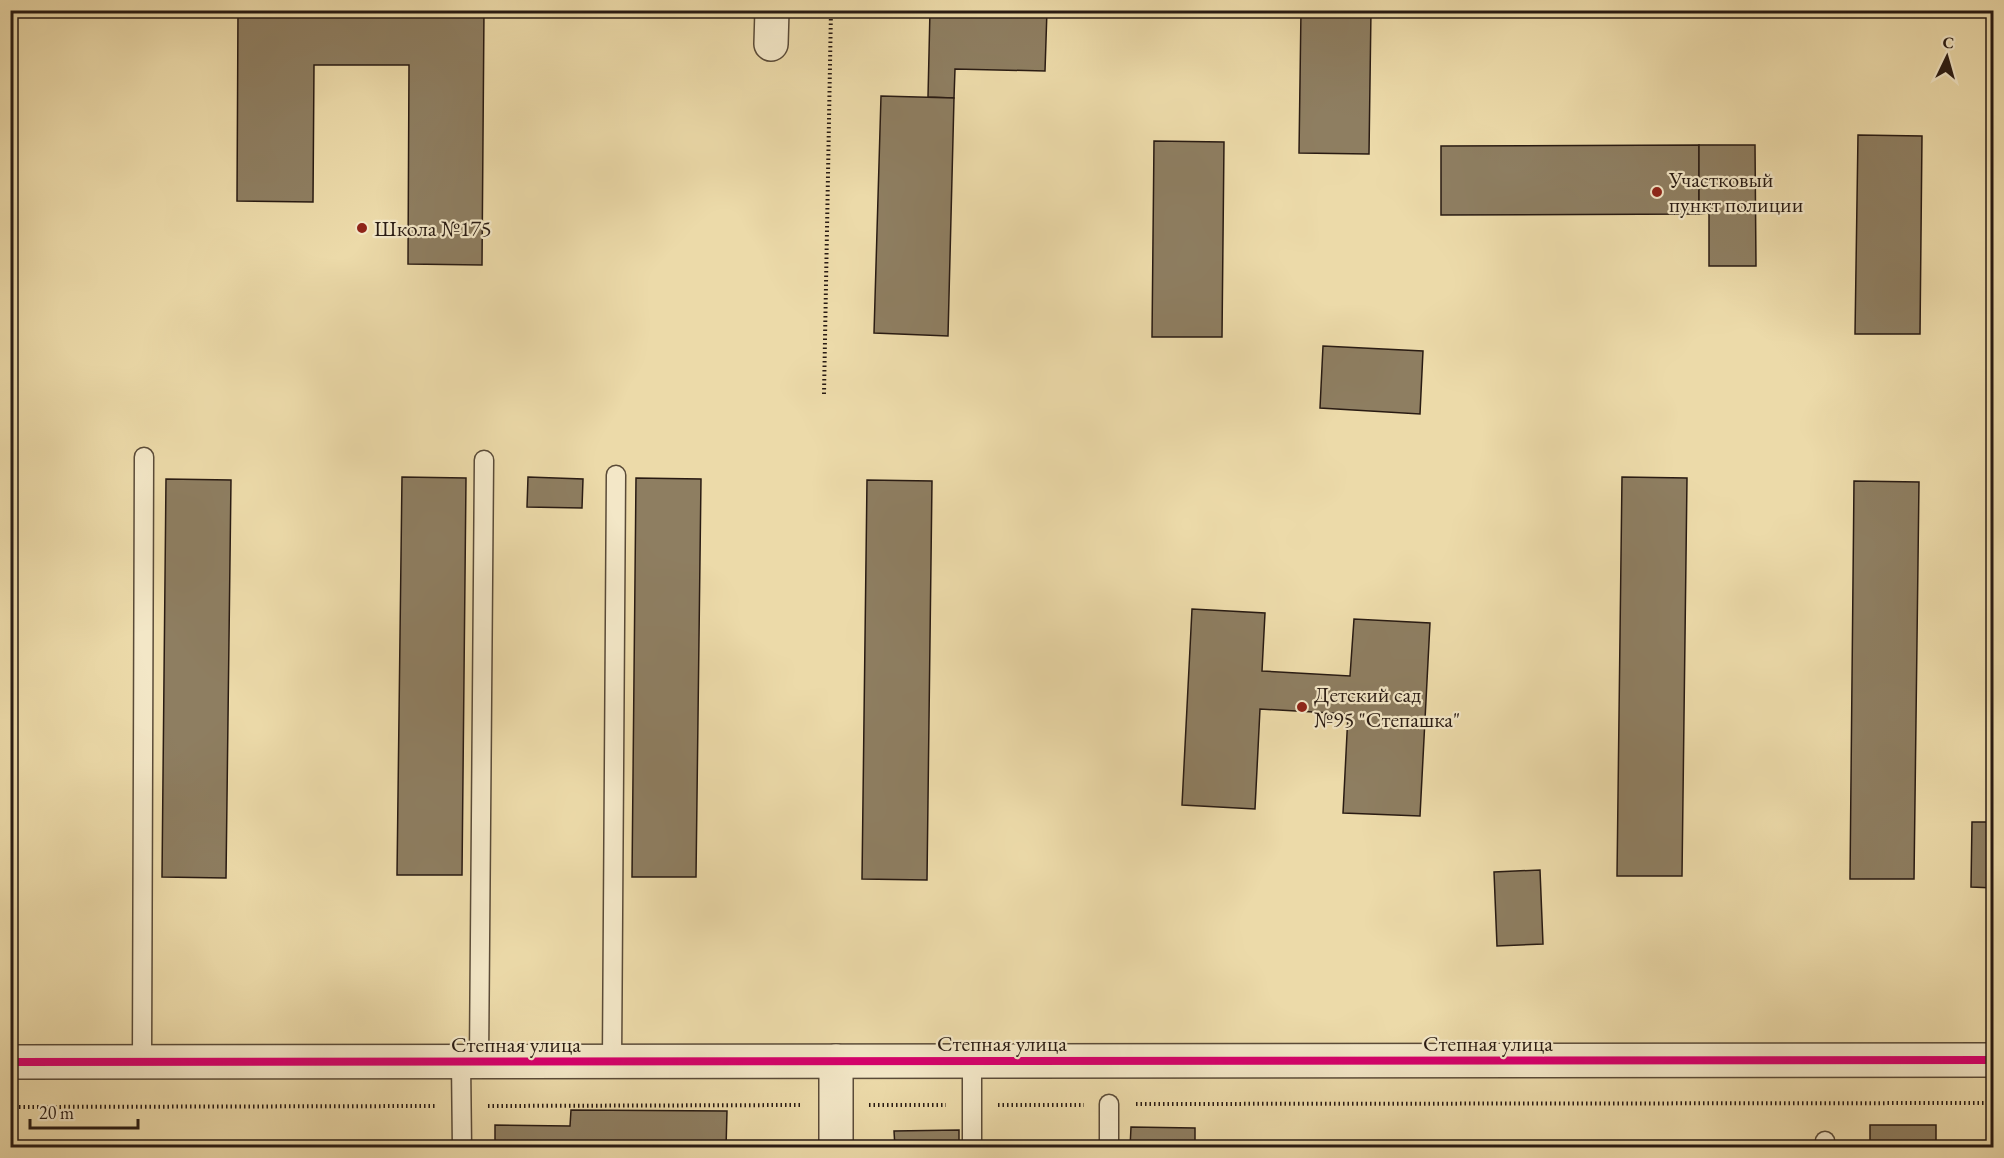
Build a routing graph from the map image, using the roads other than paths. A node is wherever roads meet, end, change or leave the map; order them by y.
1 (772, 10) edge
2 (771, 44) dead end
3 (144, 457) dead end
4 (484, 460) dead end
5 (616, 475) dead end
6 (1994, 1060) edge
7 (470, 1061) junction
8 (612, 1061) junction
9 (836, 1061) junction
10 (972, 1061) junction
11 (10, 1062) edge
12 (142, 1062) junction
13 (1109, 1104) dead end
14 (462, 1148) edge
15 (836, 1148) edge
16 (972, 1148) edge
17 (1109, 1148) edge

1 - 2 street
3 - 12 lane
4 - 7 lane
5 - 8 lane
6 - 10 street, Степная улица
7 - 8 street, Степная улица
7 - 12 street, Степная улица
7 - 14 lane
8 - 9 street, Степная улица
9 - 10 street, Степная улица
9 - 15 street
10 - 16 lane
11 - 12 street, Степная улица
13 - 17 lane

